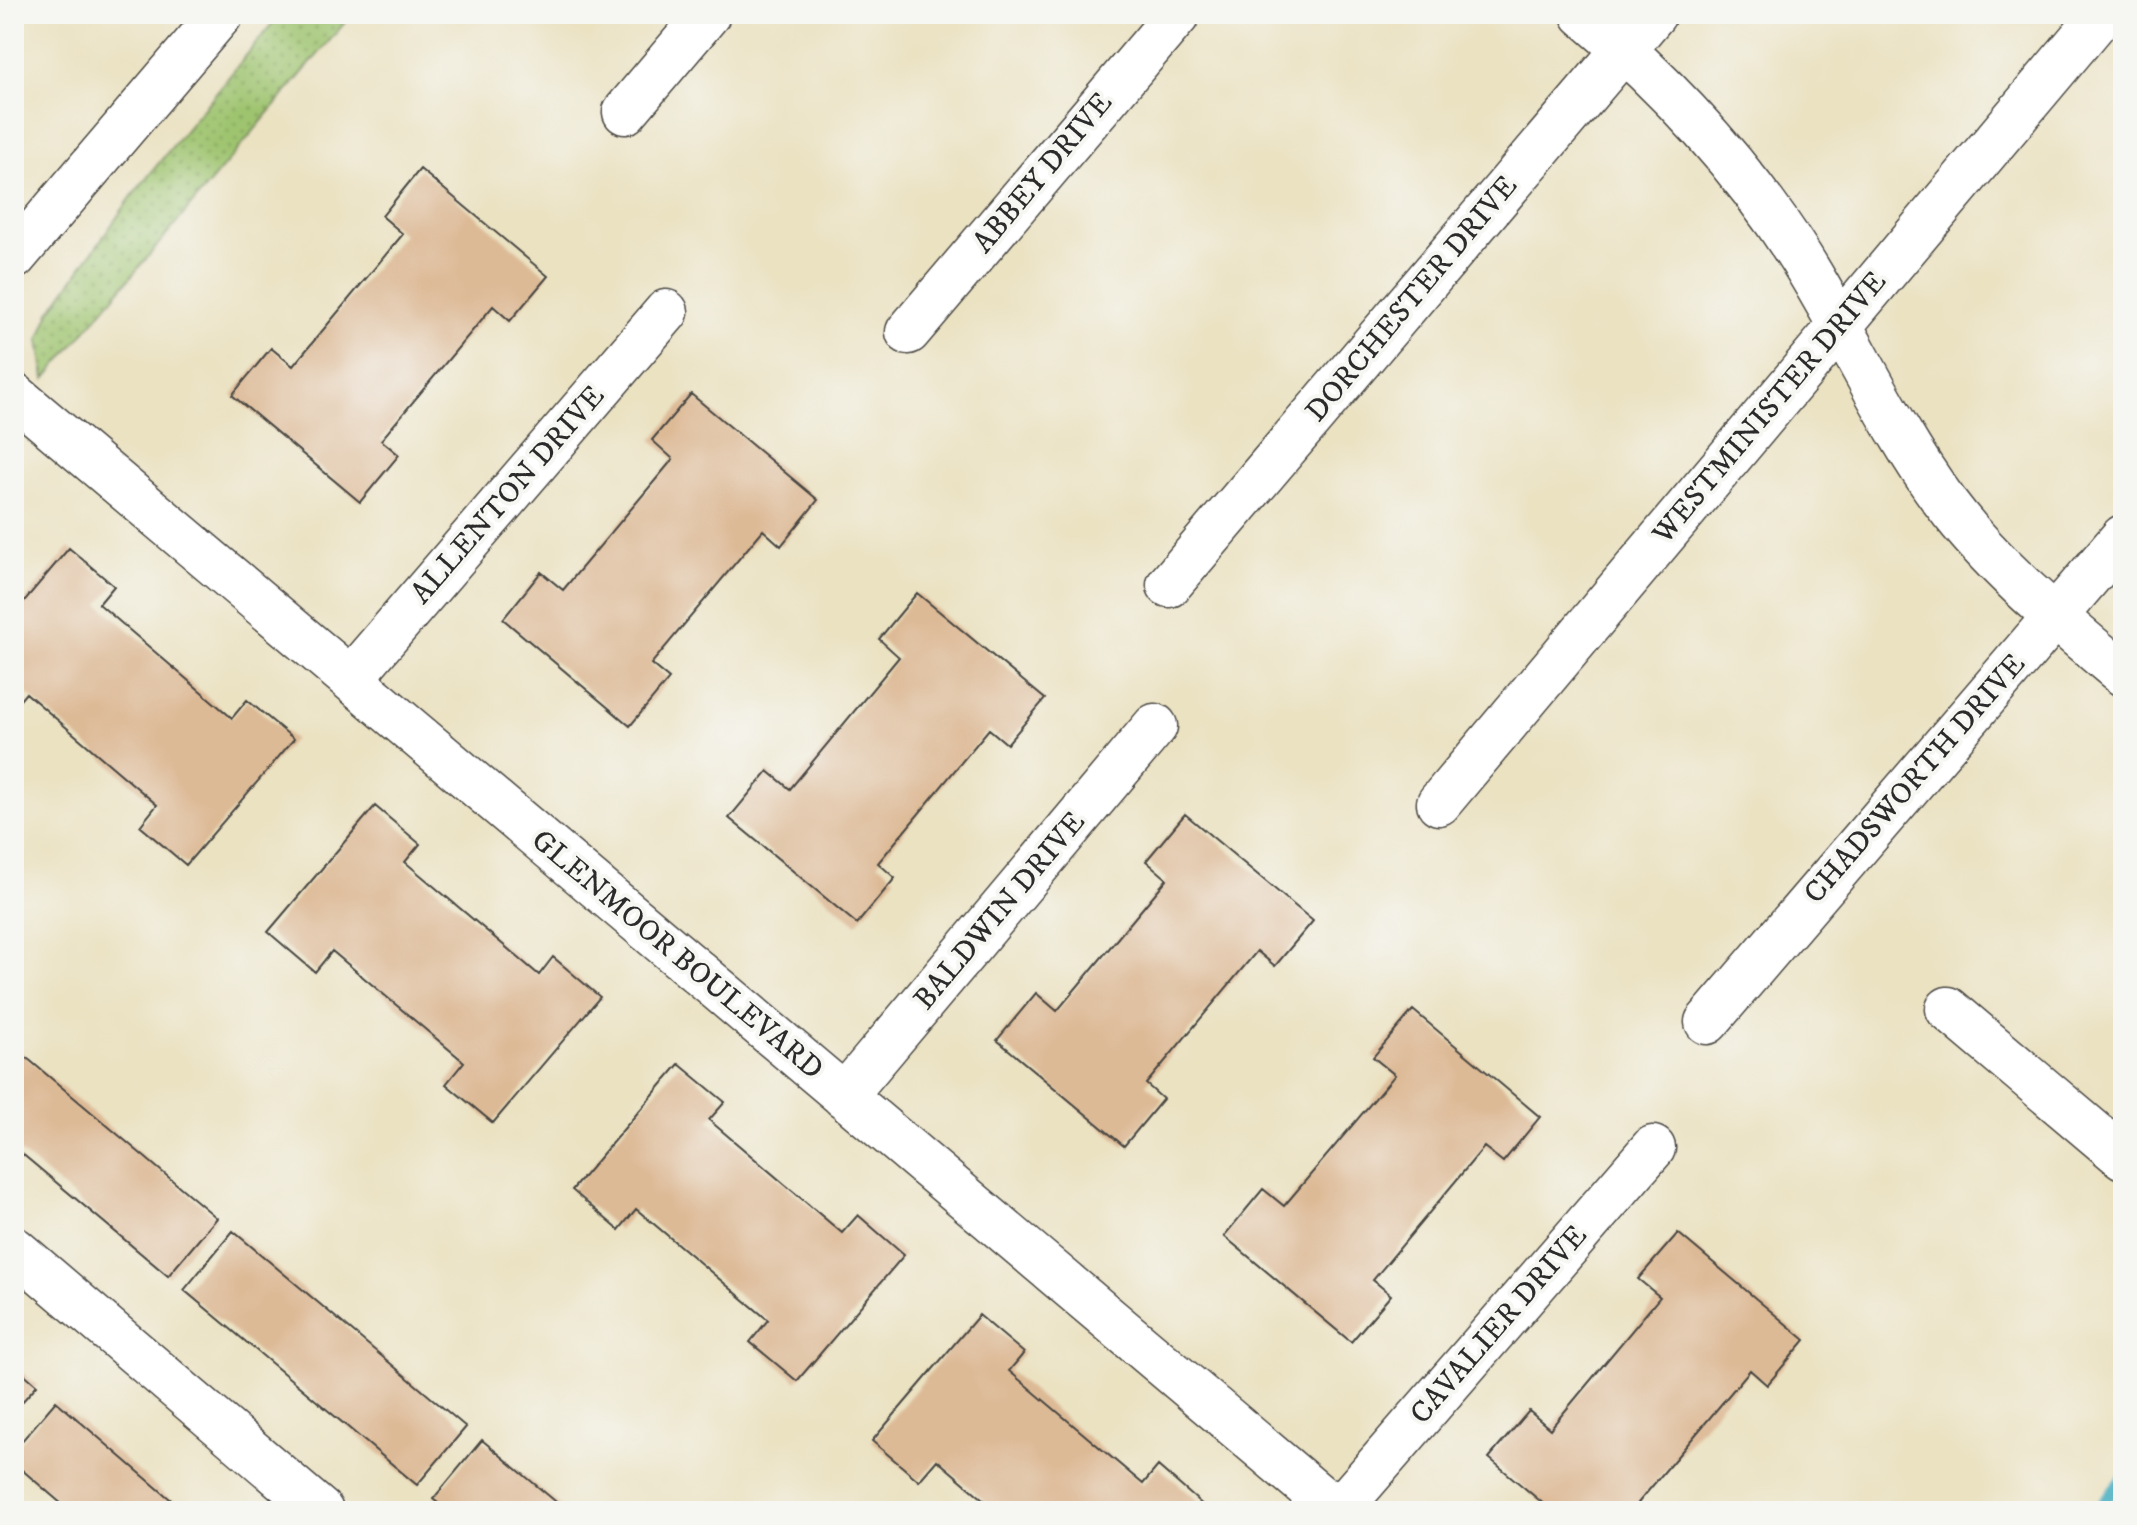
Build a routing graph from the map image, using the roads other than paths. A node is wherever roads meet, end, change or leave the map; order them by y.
1 (221, 14) edge
2 (708, 14) edge
3 (1178, 14) edge
4 (1583, 14) edge
5 (1654, 14) edge
6 (2102, 14) edge
7 (1625, 50) junction
8 (625, 112) dead end
9 (14, 257) edge
10 (666, 312) dead end
11 (1839, 325) junction
12 (908, 332) dead end
13 (14, 395) edge
14 (2123, 537) edge
15 (1169, 585) dead end
16 (2055, 617) junction
17 (2123, 674) edge
18 (351, 678) junction
19 (1155, 726) dead end
20 (1439, 803) dead end
21 (1948, 1009) dead end
22 (1707, 1022) dead end
23 (844, 1096) junction
24 (1653, 1148) dead end
25 (2123, 1157) edge
26 (14, 1249) edge
27 (1345, 1503) joint
28 (321, 1511) edge

1 - 9 street
2 - 8 street
3 - 12 street, ABBEY DRIVE
4 - 7 street
5 - 7 street, DORCHESTER DRIVE
6 - 11 street, WESTMINISTER DRIVE
7 - 11 street
7 - 15 street, DORCHESTER DRIVE
10 - 18 street, ALLENTON DRIVE
11 - 16 street
11 - 20 street, WESTMINISTER DRIVE
13 - 18 street, GLENMOOR BOULEVARD
14 - 16 street, CHADSWORTH DRIVE
16 - 17 street
16 - 22 street, CHADSWORTH DRIVE
18 - 23 street, GLENMOOR BOULEVARD
19 - 23 street, BALDWIN DRIVE
21 - 25 street
23 - 27 street, GLENMOOR BOULEVARD
24 - 27 street, CAVALIER DRIVE
26 - 28 street

